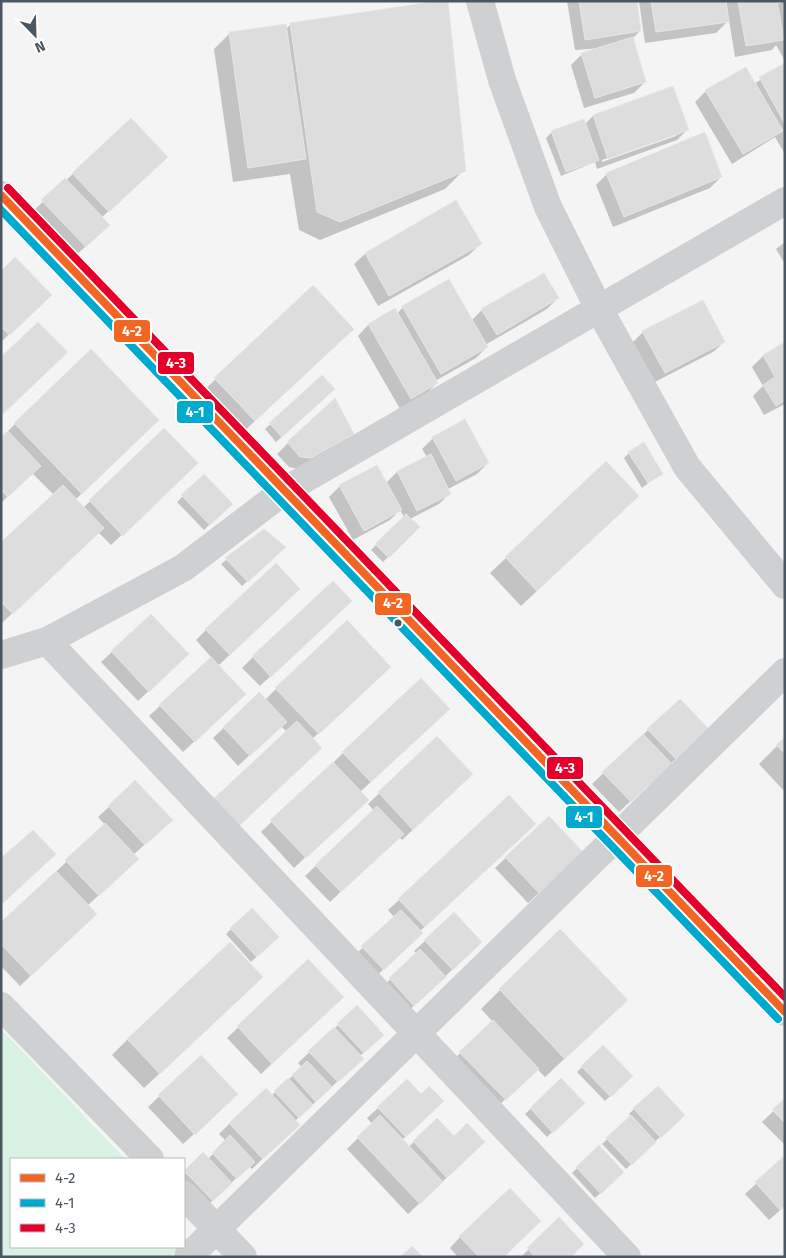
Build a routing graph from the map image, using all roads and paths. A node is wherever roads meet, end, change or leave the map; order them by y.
1 (480, 1) edge
2 (1, 195) edge
3 (785, 201) edge
4 (599, 309) junction
5 (284, 491) junction
6 (785, 585) edge
7 (47, 641) junction
8 (1, 655) edge
9 (785, 672) edge
10 (617, 837) junction
11 (1, 1006) edge
12 (785, 1012) edge
13 (418, 1034) junction
14 (149, 1158) edge
15 (185, 1196) edge
16 (216, 1228) junction
17 (188, 1257) edge
18 (243, 1257) edge
19 (627, 1257) edge

1 - 4 street
2 - 5 street
3 - 4 street
4 - 5 street
4 - 6 street
5 - 7 street
5 - 10 street
7 - 8 street
7 - 13 street
9 - 10 street
10 - 12 street
10 - 13 street
11 - 14 street
13 - 16 street
13 - 19 street
15 - 16 street
16 - 17 street
16 - 18 street

